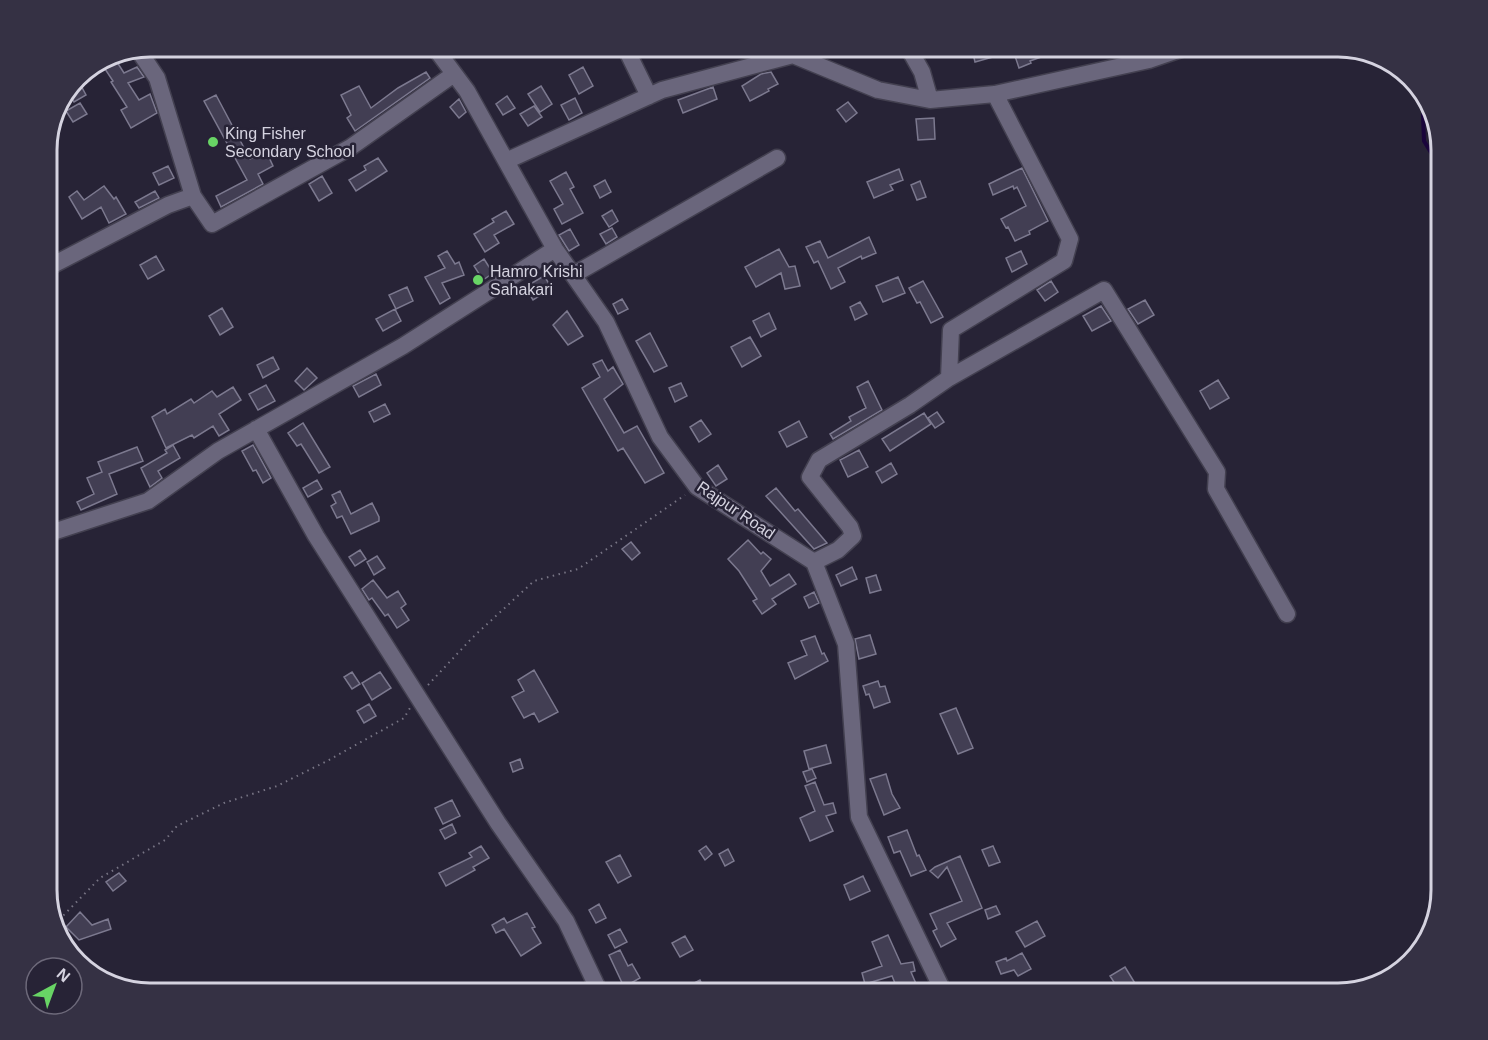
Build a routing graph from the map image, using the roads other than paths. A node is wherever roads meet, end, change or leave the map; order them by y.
1 (442, 57) edge
2 (630, 57) edge
3 (786, 57) edge
4 (798, 57) edge
5 (914, 57) edge
6 (1158, 57) edge
7 (143, 58) edge
8 (454, 74) junction
9 (995, 94) junction
10 (649, 96) junction
11 (930, 100) junction
12 (777, 158) dead end
13 (506, 161) junction
14 (193, 196) junction
15 (555, 249) junction
16 (57, 263) edge
17 (573, 274) junction
18 (949, 378) junction
19 (256, 429) junction
20 (57, 531) edge
21 (814, 562) junction
22 (1287, 614) dead end
23 (595, 983) edge
24 (939, 983) edge

1 - 8 street, Rajpur Road
2 - 10 street
3 - 10 street
4 - 11 street
5 - 11 street
6 - 9 street
7 - 14 street
8 - 13 street, Rajpur Road
8 - 14 street
9 - 11 street
9 - 18 street
10 - 13 street
12 - 17 street
13 - 15 street, Rajpur Road
14 - 16 street
15 - 17 street, Rajpur Road
15 - 19 street
17 - 21 street, Rajpur Road
18 - 21 street
18 - 22 street
19 - 20 street
19 - 23 street
21 - 24 street

